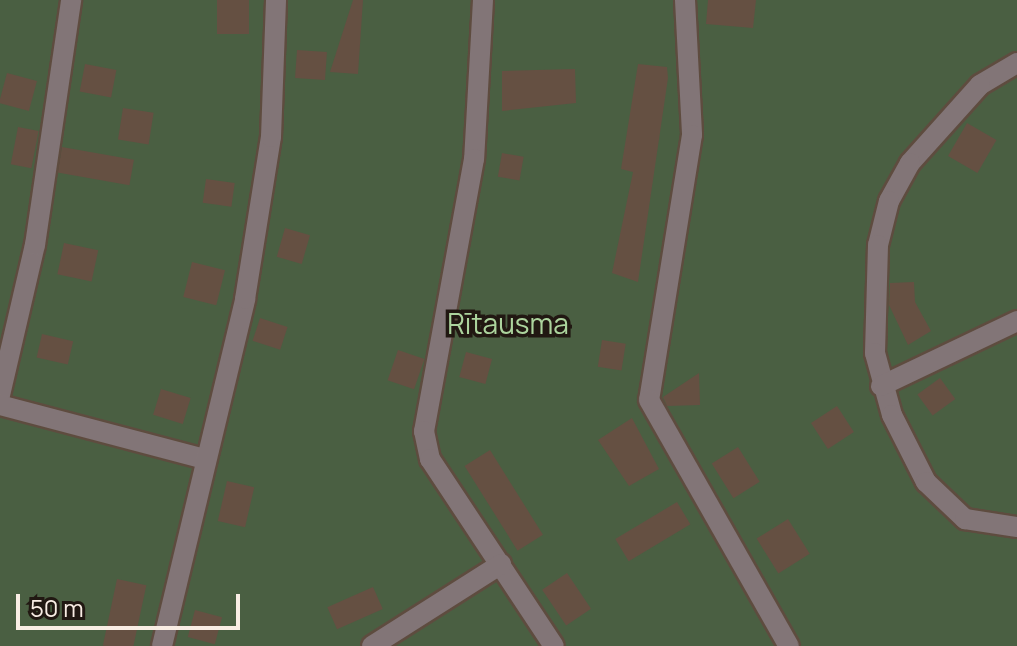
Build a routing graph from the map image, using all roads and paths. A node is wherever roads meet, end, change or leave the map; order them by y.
1 (71, 0) edge
2 (276, 0) edge
3 (483, 0) edge
4 (685, 0) edge
5 (1017, 63) edge
6 (1017, 321) edge
7 (881, 386) junction
8 (0, 395) edge
9 (0, 405) edge
10 (204, 459) junction
11 (1017, 527) edge
12 (501, 564) junction
13 (162, 646) edge
14 (372, 646) edge
15 (554, 646) edge
16 (789, 646) edge

1 - 8 lane
2 - 10 lane
3 - 12 lane
4 - 16 lane
5 - 7 lane
6 - 7 lane
7 - 11 lane
9 - 10 lane
10 - 13 lane
12 - 14 lane
12 - 15 lane

